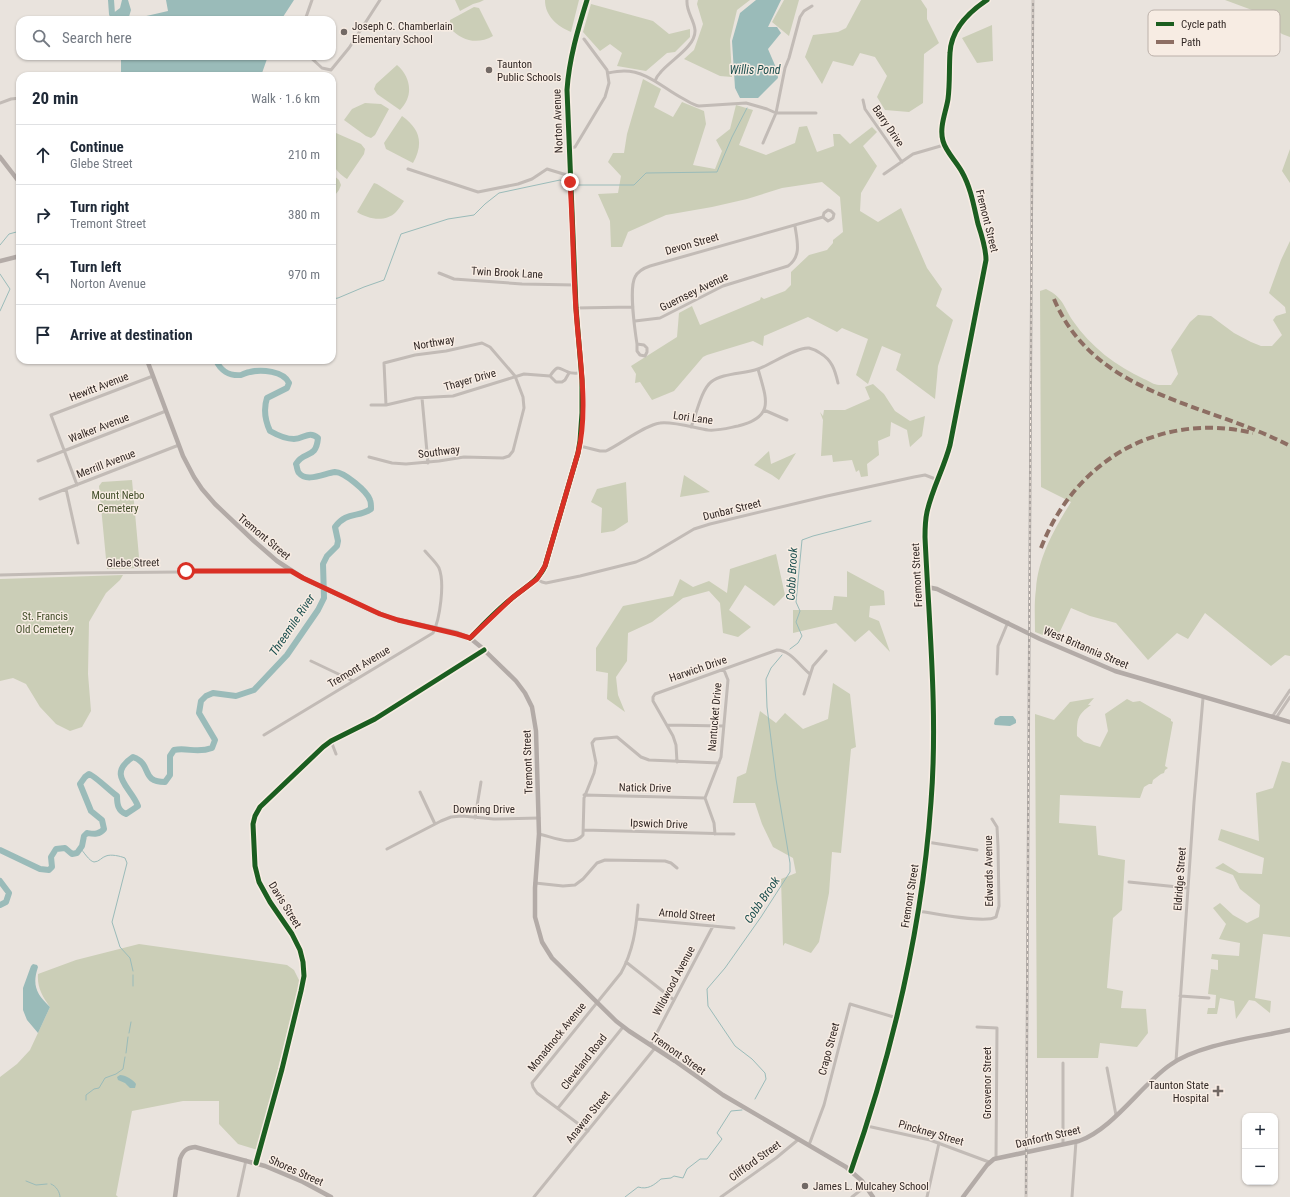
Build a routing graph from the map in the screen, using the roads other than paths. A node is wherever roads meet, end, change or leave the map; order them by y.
1 (312, 0) edge
2 (380, 0) edge
3 (587, 0) edge
4 (687, 0) edge
5 (987, 0) edge
6 (812, 6) dead end
7 (306, 16) edge
8 (584, 39) dead end
9 (313, 60) edge
10 (608, 72) junction
11 (655, 81) junction
12 (16, 99) edge
13 (863, 100) dead end
14 (0, 103) edge
15 (776, 113) junction
16 (816, 113) dead end
17 (763, 143) dead end
18 (944, 145) junction
19 (569, 148) junction
20 (0, 157) edge
21 (902, 162) junction
22 (408, 169) dead end
23 (884, 174) dead end
24 (570, 176) junction
25 (16, 178) edge
26 (823, 217) dead end
27 (794, 226) junction
28 (16, 257) edge
29 (0, 261) edge
30 (439, 273) dead end
31 (575, 285) junction
32 (634, 307) junction
33 (576, 308) junction
34 (635, 321) junction
35 (637, 344) dead end
36 (148, 364) edge
37 (758, 369) junction
38 (569, 373) junction
39 (582, 373) junction
40 (153, 376) junction
41 (515, 376) junction
42 (550, 376) junction
43 (838, 383) dead end
44 (422, 398) junction
45 (371, 405) dead end
46 (386, 405) junction
47 (764, 410) junction
48 (166, 411) junction
49 (788, 420) dead end
50 (692, 427) junction
51 (179, 445) junction
52 (580, 446) junction
53 (64, 451) junction
54 (369, 457) dead end
55 (38, 461) dead end
56 (428, 462) junction
57 (938, 480) junction
58 (77, 485) junction
59 (66, 489) junction
60 (40, 499) dead end
61 (78, 543) dead end
62 (425, 551) dead end
63 (291, 571) junction
64 (0, 575) edge
65 (537, 579) junction
66 (927, 587) junction
67 (1008, 622) junction
68 (435, 628) junction
69 (470, 638) junction
70 (484, 650) junction
71 (826, 651) dead end
72 (311, 661) dead end
73 (724, 670) junction
74 (810, 674) junction
75 (997, 674) dead end
76 (353, 681) junction
77 (1290, 690) edge
78 (804, 694) dead end
79 (1290, 697) edge
80 (1204, 698) junction
81 (1274, 718) junction
82 (1290, 722) edge
83 (668, 725) junction
84 (724, 726) junction
85 (264, 735) dead end
86 (331, 741) junction
87 (336, 754) dead end
88 (677, 762) junction
89 (719, 764) junction
90 (482, 782) dead end
91 (420, 792) dead end
92 (584, 795) junction
93 (705, 798) junction
94 (475, 818) junction
95 (539, 818) junction
96 (992, 819) dead end
97 (435, 824) junction
98 (584, 830) junction
99 (539, 834) junction
100 (715, 834) junction
101 (734, 834) dead end
102 (927, 842) junction
103 (387, 849) dead end
104 (977, 850) dead end
105 (677, 868) dead end
106 (1129, 882) dead end
107 (535, 883) junction
108 (1188, 888) junction
109 (638, 905) dead end
110 (918, 911) junction
111 (637, 919) junction
112 (713, 926) junction
113 (734, 928) dead end
114 (626, 962) junction
115 (1180, 996) junction
116 (1209, 998) dead end
117 (674, 1000) junction
118 (597, 1002) junction
119 (897, 1018) junction
120 (623, 1027) junction
121 (977, 1027) dead end
122 (1290, 1030) edge
123 (651, 1044) junction
124 (655, 1048) junction
125 (1176, 1061) junction
126 (1064, 1063) dead end
127 (1107, 1068) dead end
128 (558, 1108) junction
129 (1116, 1115) junction
130 (867, 1126) junction
131 (588, 1131) junction
132 (799, 1139) junction
133 (1076, 1141) junction
134 (939, 1143) junction
135 (1063, 1144) junction
136 (810, 1145) junction
137 (996, 1159) junction
138 (246, 1160) junction
139 (989, 1162) junction
140 (256, 1163) junction
141 (852, 1170) junction
142 (866, 1186) junction
143 (175, 1197) edge
144 (239, 1197) edge
145 (331, 1197) edge
146 (534, 1197) edge
147 (721, 1197) edge
148 (852, 1197) edge
149 (873, 1197) edge
150 (927, 1197) edge
151 (963, 1197) edge
152 (1072, 1197) edge

1 - 7 street
2 - 9 street
3 - 19 street, Norton Avenue
4 - 11 street
5 - 18 street, Fremont Street
6 - 15 street
8 - 10 street
10 - 11 street
10 - 19 street
11 - 15 street
12 - 14 street
13 - 21 street, Barry Drive
15 - 16 street
15 - 17 street
18 - 21 street
18 - 57 street, Fremont Street
19 - 24 street, Norton Avenue
20 - 25 street
21 - 23 street
22 - 24 street
24 - 31 street, Norton Avenue
26 - 27 street, Devon Street
27 - 32 street, Devon Street
27 - 34 street, Guernsey Avenue
28 - 29 street
30 - 31 street, Twin Brook Lane
31 - 33 street, Norton Avenue
32 - 33 street
32 - 34 street, Devon Street
33 - 39 street, Norton Avenue
34 - 35 street, Devon Street
36 - 40 street, Tremont Street
37 - 43 street
37 - 47 street
37 - 50 street
38 - 39 street, Thayer Drive
38 - 42 street, Thayer Drive
38 - 42 street, Thayer Drive
39 - 52 street, Norton Avenue
40 - 48 street, Tremont Street
40 - 53 street, Hewitt Avenue
41 - 42 street, Thayer Drive
41 - 44 street, Thayer Drive
41 - 46 street, Northway
41 - 56 street, Southway
44 - 46 street, Thayer Drive
44 - 56 street
45 - 46 street, Thayer Drive
47 - 49 street
47 - 50 street, Lori Lane
48 - 51 street, Tremont Street
48 - 53 street, Walker Avenue
50 - 52 street, Lori Lane
51 - 58 street, Merrill Avenue
51 - 63 street, Tremont Street
52 - 65 street, Norton Avenue
53 - 55 street, Walker Avenue
53 - 58 street
54 - 56 street, Southway
57 - 65 street, Dunbar Street
57 - 66 street, Fremont Street
58 - 59 street, Merrill Avenue
59 - 60 street, Merrill Avenue
59 - 61 street
62 - 68 street
63 - 64 street, Glebe Street
63 - 68 street, Tremont Street
65 - 69 street, Norton Avenue
66 - 67 street, West Britannia Street
66 - 102 street, Fremont Street
67 - 75 street
67 - 80 street, West Britannia Street
68 - 69 street, Tremont Street
68 - 76 street, Tremont Avenue
69 - 70 street, Tremont Street
70 - 86 street, Davis Street
70 - 95 street, Tremont Street
71 - 74 street
72 - 76 street
73 - 74 street, Harwich Drive
73 - 83 street, Harwich Drive
73 - 84 street, Nantucket Drive
74 - 78 street
76 - 85 street, Tremont Avenue
77 - 81 street
79 - 81 street
80 - 81 street, West Britannia Street
80 - 108 street, Eldridge Street
81 - 82 street, West Britannia Street
83 - 84 street
83 - 88 street, Harwich Drive
84 - 89 street, Nantucket Drive
86 - 87 street
86 - 140 street, Davis Street
88 - 89 street
88 - 92 street
89 - 93 street, Nantucket Drive
90 - 94 street
91 - 97 street
92 - 93 street, Natick Drive
92 - 98 street
93 - 100 street
94 - 95 street, Downing Drive
94 - 97 street, Downing Drive
95 - 99 street, Tremont Street
96 - 110 street, Edwards Avenue
97 - 103 street, Downing Drive
98 - 99 street
98 - 100 street, Ipswich Drive
99 - 107 street, Tremont Street
100 - 101 street, Ipswich Drive
102 - 104 street
102 - 110 street, Fremont Street
105 - 107 street
106 - 108 street
107 - 118 street, Tremont Street
108 - 115 street, Eldridge Street
109 - 111 street, Monadnock Avenue
110 - 119 street, Fremont Street
111 - 112 street, Arnold Street
111 - 114 street, Monadnock Avenue
112 - 113 street, Arnold Street
112 - 117 street, Wildwood Avenue
114 - 117 street
114 - 118 street, Monadnock Avenue
115 - 116 street
115 - 125 street, Eldridge Street
117 - 123 street, Wildwood Avenue
118 - 120 street, Tremont Street
118 - 128 street, Monadnock Avenue
119 - 130 street, Fremont Street
119 - 136 street, Crapo Street
120 - 123 street, Tremont Street
120 - 128 street, Cleveland Road
121 - 137 street, Grosvenor Street
122 - 125 street, Danforth Street
123 - 124 street, Tremont Street
124 - 131 street, Anawan Street
124 - 132 street, Tremont Street
125 - 129 street, Danforth Street
126 - 135 street
127 - 129 street
128 - 131 street
129 - 133 street, Danforth Street
130 - 134 street, Pinckney Street
130 - 141 street, Fremont Street
131 - 146 street, Anawan Street
132 - 136 street, Tremont Street
132 - 147 street, Clifford Street
133 - 135 street, Danforth Street
133 - 152 street
134 - 139 street, Pinckney Street
134 - 150 street
135 - 137 street, Danforth Street
136 - 141 street, Tremont Street
137 - 139 street, Danforth Street
138 - 140 street, Shores Street
138 - 143 street, Shores Street
138 - 144 street
139 - 151 street
140 - 145 street, Shores Street
141 - 142 street, Tremont Street
142 - 148 street
142 - 149 street, Tremont Street

